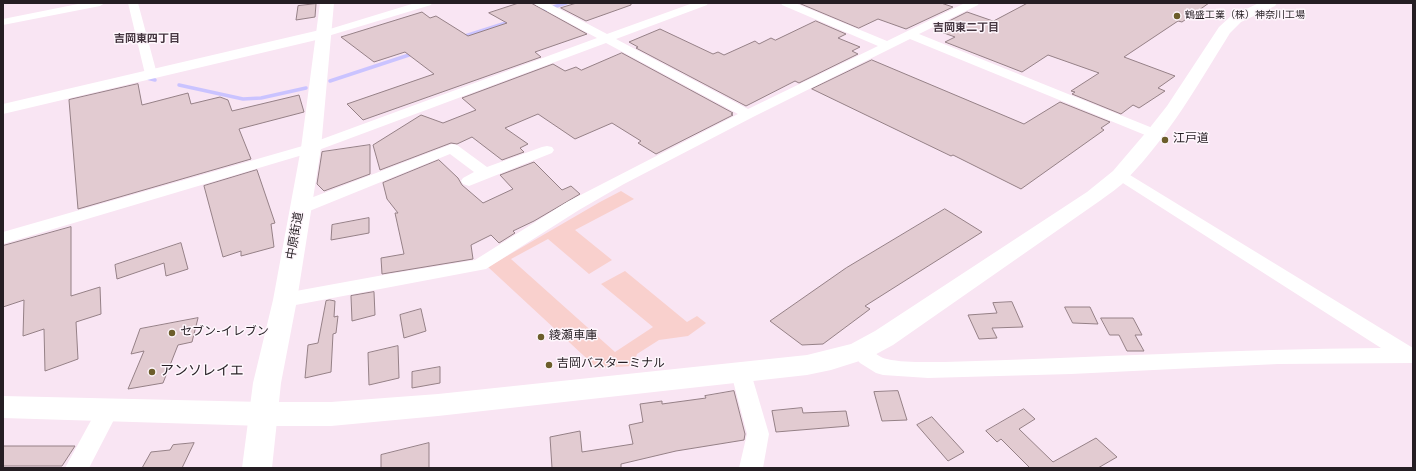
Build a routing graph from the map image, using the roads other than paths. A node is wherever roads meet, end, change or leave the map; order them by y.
1 (100, 3) edge
2 (133, 3) edge
3 (326, 3) edge
4 (427, 3) edge
5 (703, 3) edge
6 (786, 3) edge
7 (974, 3) edge
8 (1270, 3) edge
9 (547, 6) edge
10 (3, 22) edge
11 (324, 34) junction
12 (910, 35) junction
13 (606, 38) junction
14 (887, 45) junction
15 (151, 74) junction
16 (3, 109) edge
17 (748, 114) junction
18 (1155, 134) junction
19 (311, 148) junction
20 (547, 150) dead end
21 (485, 173) junction
22 (1120, 175) junction
23 (469, 181) dead end
24 (301, 208) junction
25 (3, 238) edge
26 (285, 300) junction
27 (860, 351) junction
28 (1411, 356) edge
29 (741, 373) junction
30 (3, 407) edge
31 (108, 410) junction
32 (263, 414) junction
33 (78, 468) edge
34 (257, 468) edge
35 (751, 468) edge

1 - 10 street
2 - 15 street
3 - 11 street, 中原街道
4 - 11 street
5 - 13 street
6 - 14 street
7 - 12 street
8 - 18 street
9 - 13 street
11 - 15 street
11 - 19 street, 中原街道
12 - 14 street
12 - 18 street
13 - 17 street
13 - 19 street
14 - 17 street
15 - 16 street
17 - 26 street
18 - 22 street
19 - 24 street, 中原街道
19 - 25 street
20 - 21 street
21 - 23 street
21 - 24 street
22 - 27 street
22 - 28 street
24 - 26 street, 中原街道
26 - 32 street, 中原街道
27 - 28 street
27 - 29 street
29 - 32 street
29 - 35 street
30 - 31 street
31 - 32 street
31 - 33 street
32 - 34 street, 中原街道

